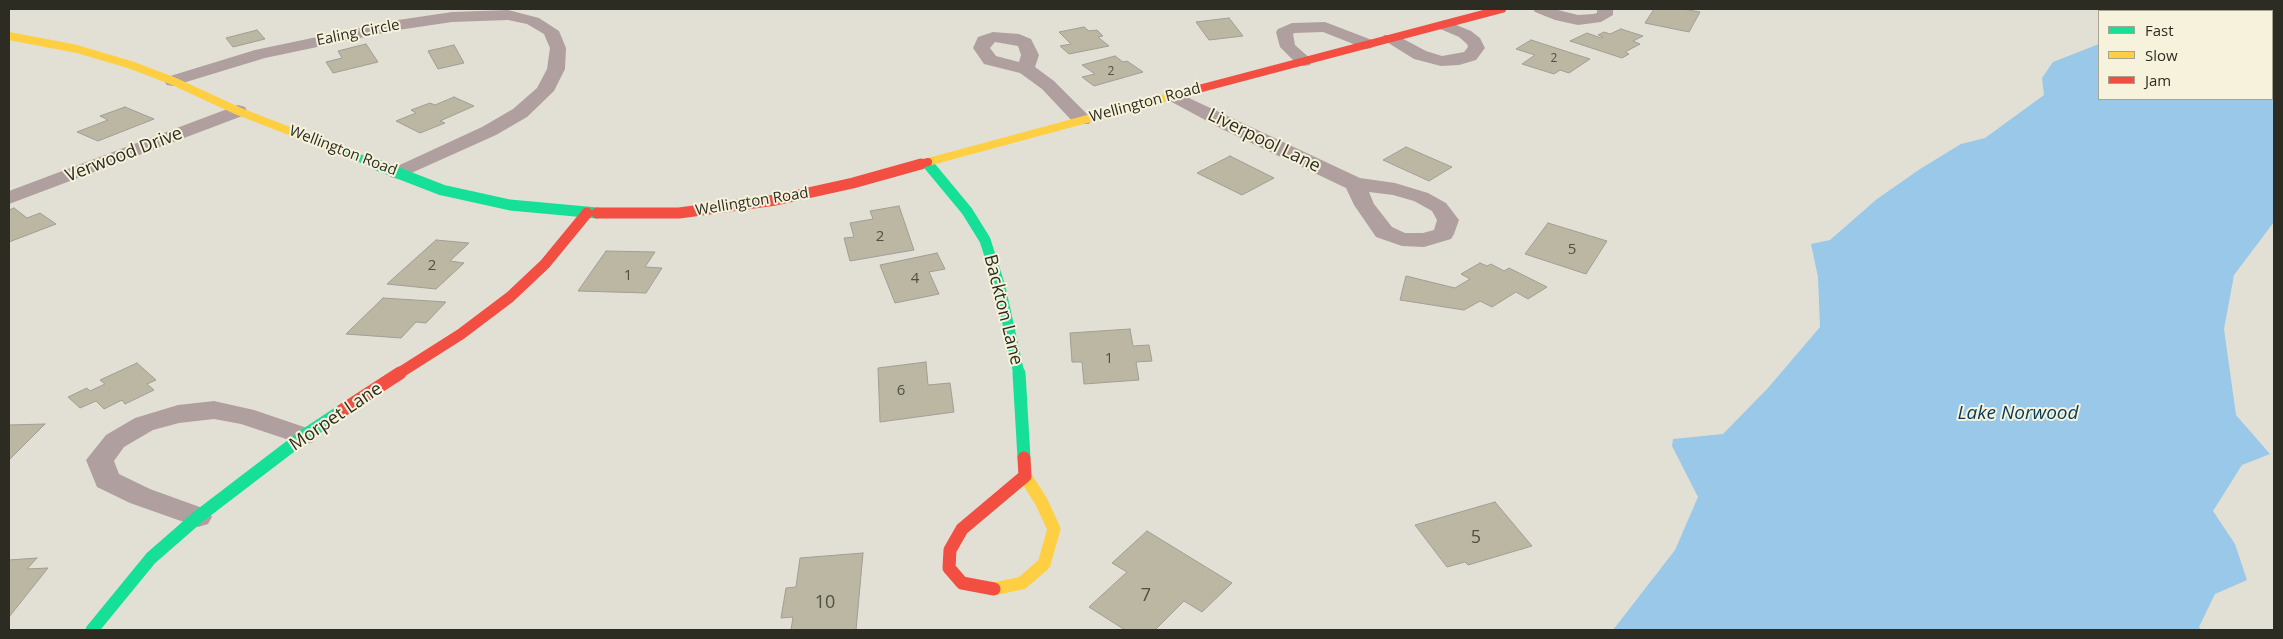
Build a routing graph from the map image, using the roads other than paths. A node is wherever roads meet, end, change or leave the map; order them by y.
1 (1502, 9) edge
2 (1541, 9) edge
3 (1605, 9) edge
4 (1444, 25) junction
5 (9, 36) edge
6 (1390, 39) junction
7 (1366, 44) junction
8 (1304, 61) junction
9 (1026, 69) dead end
10 (173, 81) junction
11 (1174, 96) junction
12 (238, 111) junction
13 (1082, 120) junction
14 (928, 164) junction
15 (398, 172) junction
16 (1355, 184) dead end
17 (9, 198) edge
18 (587, 213) junction
19 (304, 436) junction
20 (1025, 476) junction
21 (198, 517) junction
22 (92, 630) edge

1 - 4 street, Wellington Road
2 - 3 street
4 - 6 street, Wellington Road
4 - 6 street
5 - 10 street, Wellington Road
6 - 7 street, Wellington Road
7 - 8 street, Wellington Road
7 - 8 street
8 - 11 street, Wellington Road
9 - 13 street
10 - 12 street, Wellington Road
10 - 15 street, Ealing Circle
11 - 13 street, Wellington Road
11 - 16 street, Liverpool Lane
12 - 15 street, Wellington Road
12 - 17 street, Verwood Drive
13 - 14 street, Wellington Road
14 - 18 street, Wellington Road
14 - 20 street, Backton Lane
15 - 18 street, Wellington Road
18 - 19 street, Morpet Lane
19 - 21 street, Morpet Lane
19 - 21 street
20 - 20 street, Backton Lane
21 - 22 street, Morpet Lane

